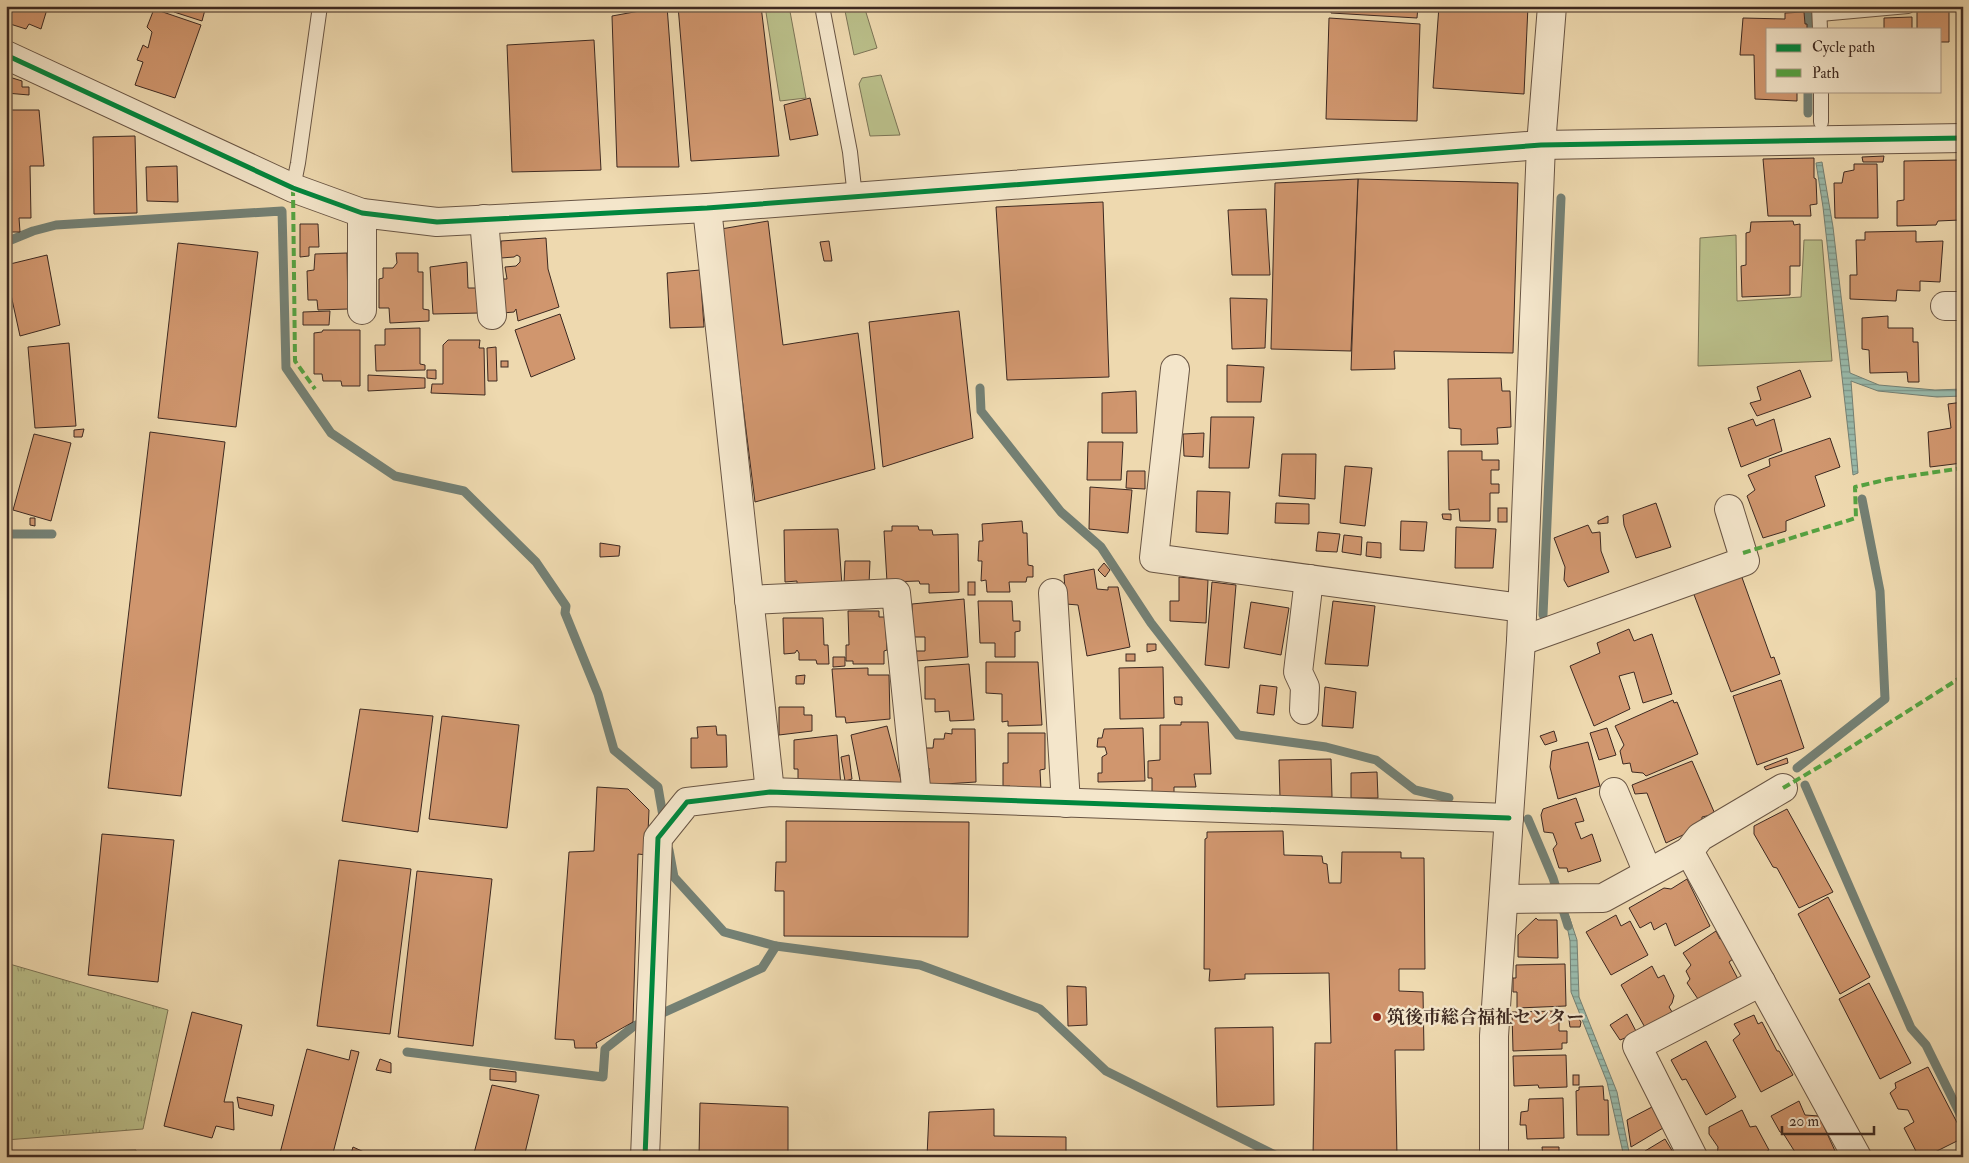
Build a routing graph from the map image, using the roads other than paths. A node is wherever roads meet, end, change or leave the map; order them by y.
1 (320, 6) edge
2 (822, 6) edge
3 (1552, 6) edge
4 (1908, 6) edge
5 (1819, 10) edge
6 (1820, 28) edge
7 (6, 55) edge
8 (1821, 92) edge
9 (1821, 122) dead end
10 (1963, 138) edge
11 (1541, 145) junction
12 (293, 188) junction
13 (854, 196) junction
14 (707, 208) junction
15 (362, 213) junction
16 (484, 219) junction
17 (362, 310) dead end
18 (492, 315) dead end
19 (1175, 369) dead end
20 (1729, 509) dead end
21 (1308, 579) junction
22 (1053, 593) dead end
23 (749, 600) junction
24 (1522, 608) junction
25 (1521, 641) junction
26 (1304, 710) dead end
27 (1783, 788) dead end
28 (770, 792) junction
29 (1614, 792) dead end
30 (917, 797) junction
31 (1066, 802) junction
32 (1509, 818) junction
33 (1689, 851) junction
34 (1648, 873) junction
35 (1504, 899) junction
36 (1761, 982) junction
37 (645, 1157) edge
38 (1494, 1157) edge
39 (1693, 1157) edge
40 (1857, 1157) edge

1 - 12 lane
2 - 13 lane
3 - 11 street
4 - 5 lane
5 - 6 lane
7 - 12 street
8 - 9 lane
10 - 11 street
11 - 13 street
11 - 24 street
12 - 15 street
13 - 14 street
14 - 16 street
14 - 23 street
15 - 16 street
15 - 17 street
16 - 18 street
19 - 21 street
20 - 25 street
21 - 24 street
21 - 26 street
22 - 31 street
23 - 28 street
23 - 30 street
24 - 25 street
25 - 32 street
27 - 33 street
28 - 30 street
28 - 37 street
29 - 34 street
30 - 31 street
31 - 32 street
32 - 35 street
33 - 34 street
33 - 36 street
34 - 35 street
35 - 38 street
36 - 39 street
36 - 40 street

